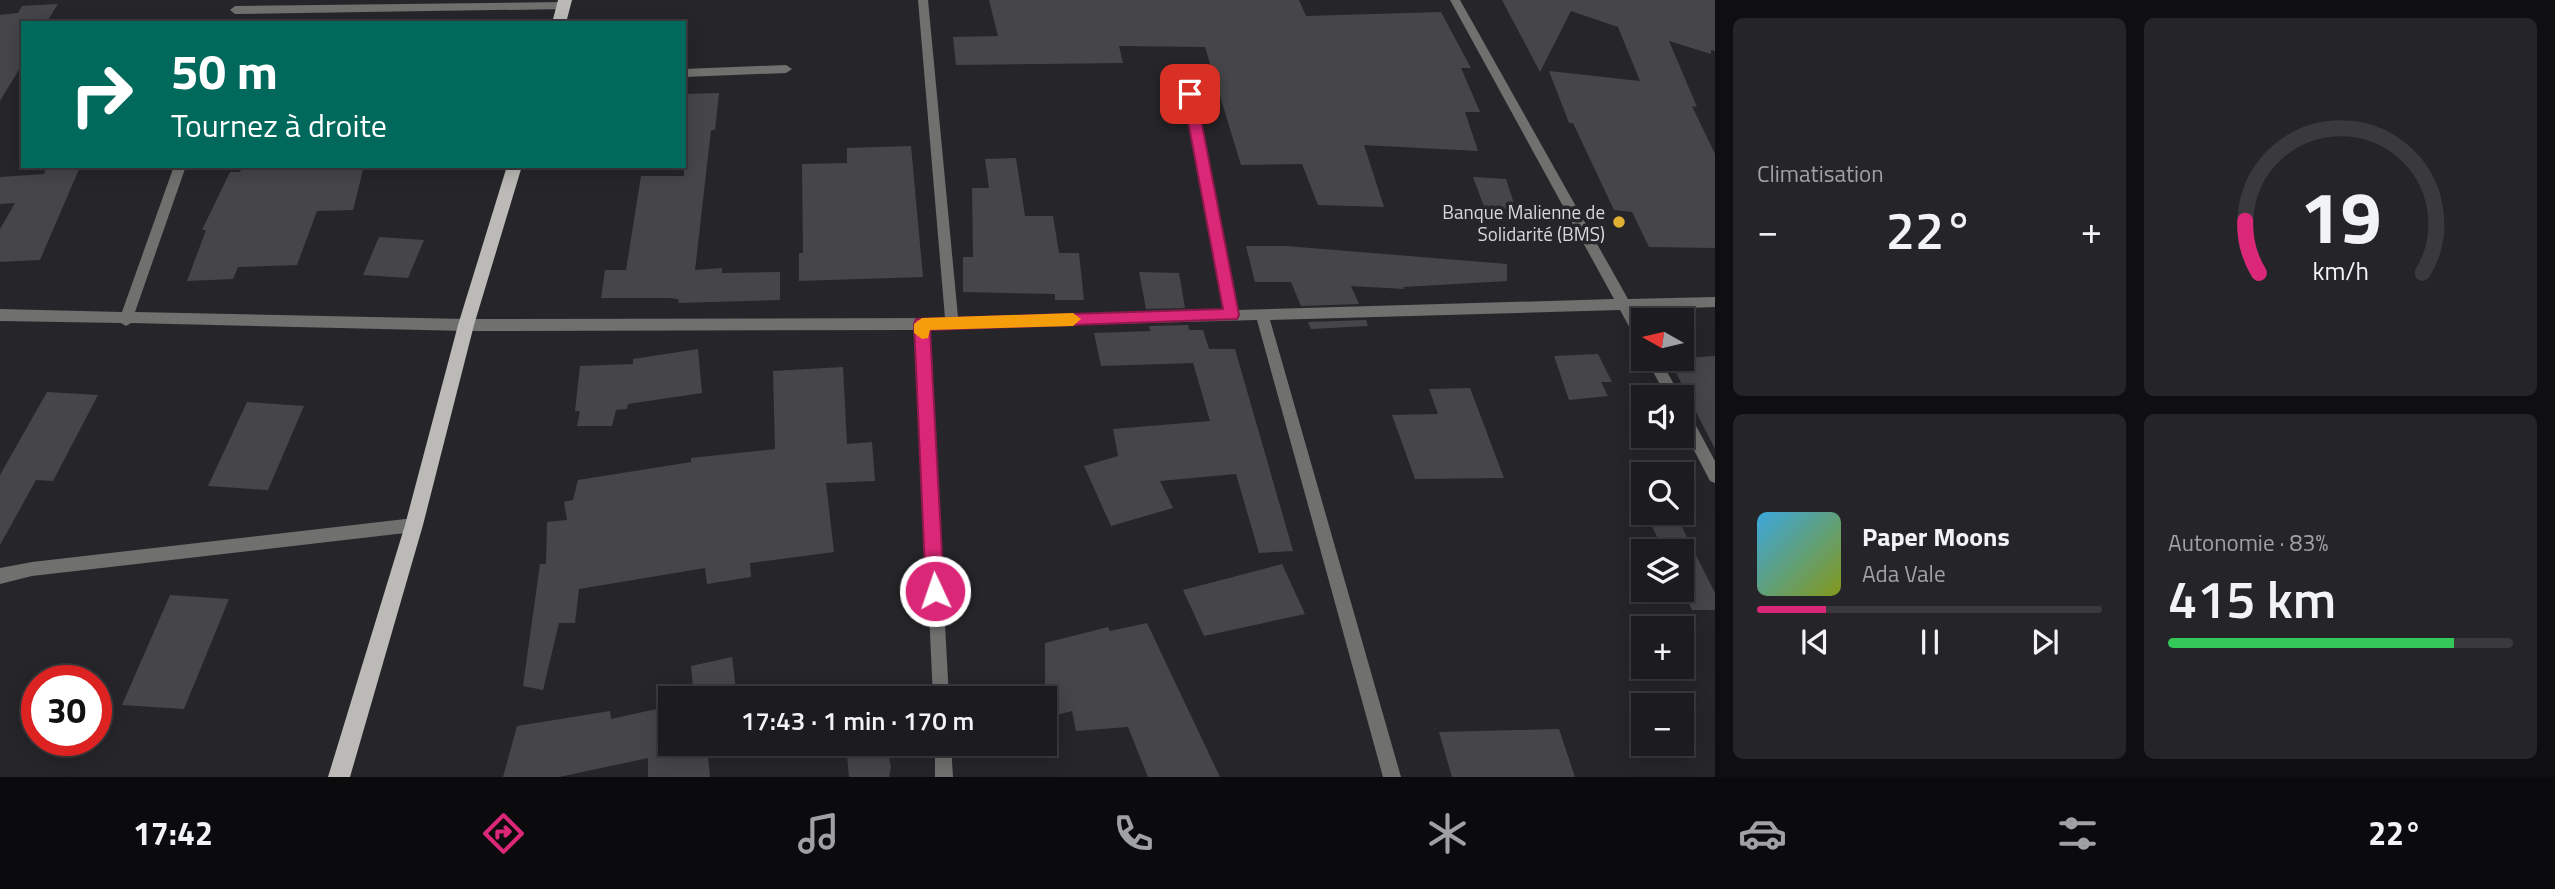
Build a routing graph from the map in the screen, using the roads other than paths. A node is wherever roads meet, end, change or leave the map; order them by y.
1 (923, 0) edge
2 (1455, 0) edge
3 (564, 3) edge
4 (238, 5) edge
5 (560, 21) edge
6 (786, 69) dead end
7 (686, 73) edge
8 (1190, 94) dead end
9 (179, 168) edge
10 (514, 168) edge
11 (1715, 302) edge
12 (1625, 303) junction
13 (1262, 314) junction
14 (0, 315) edge
15 (1231, 315) junction
16 (1631, 315) edge
17 (126, 320) junction
18 (952, 323) junction
19 (922, 324) junction
20 (466, 326) junction
21 (1694, 436) edge
22 (1715, 476) edge
23 (414, 525) junction
24 (0, 576) edge
25 (939, 686) edge
26 (943, 756) edge
27 (339, 777) edge
28 (944, 777) edge
29 (1392, 777) edge

1 - 18 street
2 - 12 street
3 - 4 street
3 - 5 main road
6 - 7 street
8 - 15 street
9 - 17 street
10 - 20 main road
11 - 12 street
12 - 13 street
12 - 16 street
13 - 15 street
13 - 29 street
14 - 17 street
15 - 18 street
17 - 20 street
18 - 19 street
19 - 20 street
19 - 25 street
20 - 23 main road
21 - 22 street
23 - 24 street
23 - 27 main road
26 - 28 street

